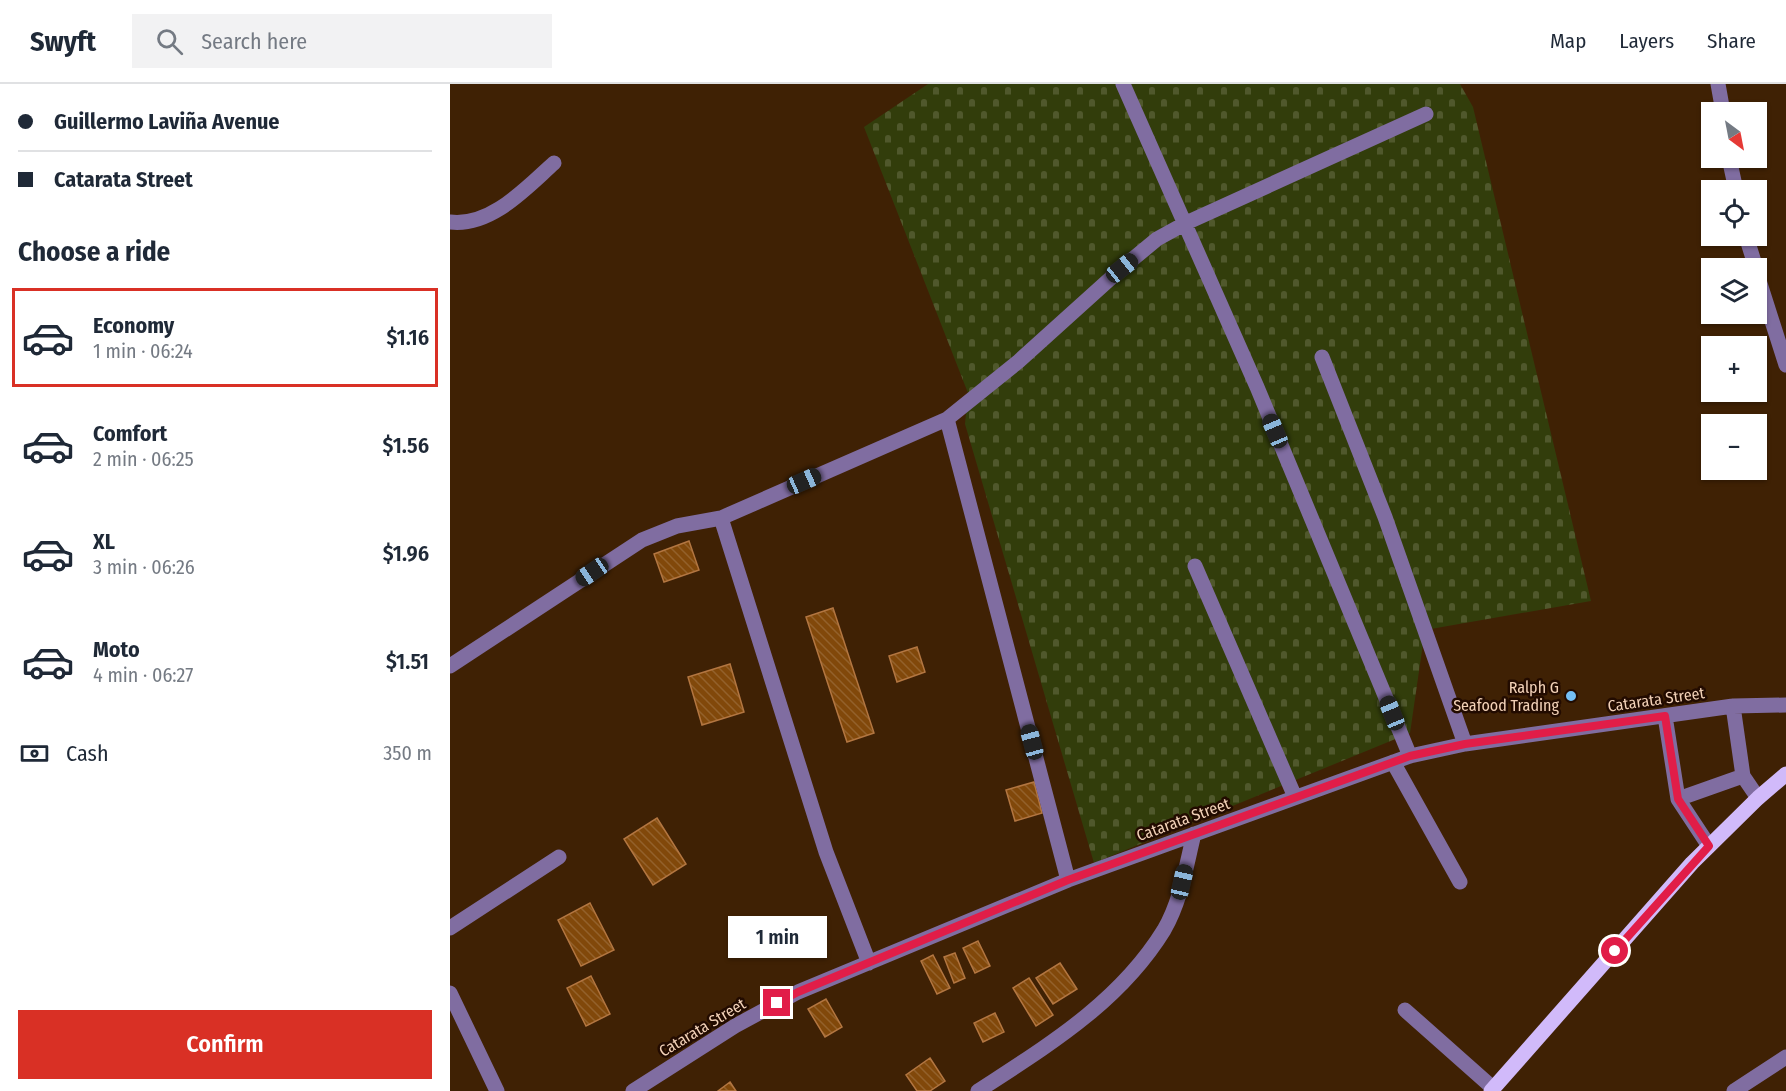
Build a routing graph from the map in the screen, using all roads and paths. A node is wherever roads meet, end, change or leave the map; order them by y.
1 (1123, 84) edge
2 (1718, 84) edge
3 (1721, 102) edge
4 (1426, 114) dead end
5 (554, 163) dead end
6 (450, 222) edge
7 (1186, 223) junction
8 (1767, 305) edge
9 (1322, 357) dead end
10 (1786, 365) edge
11 (947, 419) junction
12 (721, 518) junction
13 (1195, 566) dead end
14 (450, 666) edge
15 (1786, 705) edge
16 (1733, 706) junction
17 (1665, 716) junction
18 (1465, 744) junction
19 (1410, 756) junction
20 (1393, 762) junction
21 (1786, 774) edge
22 (1743, 776) junction
23 (1295, 798) junction
24 (1758, 798) junction
25 (1678, 799) junction
26 (1194, 834) junction
27 (1709, 846) junction
28 (559, 857) dead end
29 (1068, 880) junction
30 (1460, 882) dead end
31 (450, 928) edge
32 (869, 963) junction
33 (450, 993) edge
34 (1405, 1010) dead end
35 (1786, 1057) edge
36 (1492, 1089) edge
37 (498, 1091) edge
38 (633, 1091) edge
39 (978, 1091) edge
40 (1734, 1091) edge

1 - 7 street
2 - 3 street
4 - 7 street
5 - 6 street
7 - 11 street
7 - 19 street
8 - 10 street
9 - 18 street
11 - 12 street
11 - 29 street
12 - 14 street
12 - 32 street
13 - 23 street
15 - 16 street, Catarata Street
16 - 17 street, Catarata Street
16 - 22 street
17 - 18 street, Catarata Street
17 - 25 street
18 - 19 street, Catarata Street
19 - 20 street, Catarata Street
20 - 23 street, Catarata Street
20 - 30 street
21 - 24 main road
22 - 24 street
22 - 25 street
23 - 26 street, Catarata Street
24 - 27 main road
25 - 27 street
26 - 29 street, Catarata Street
26 - 39 street
27 - 36 main road
28 - 31 street
29 - 32 street, Catarata Street
32 - 38 street, Catarata Street
33 - 37 street
34 - 36 street
35 - 40 street

